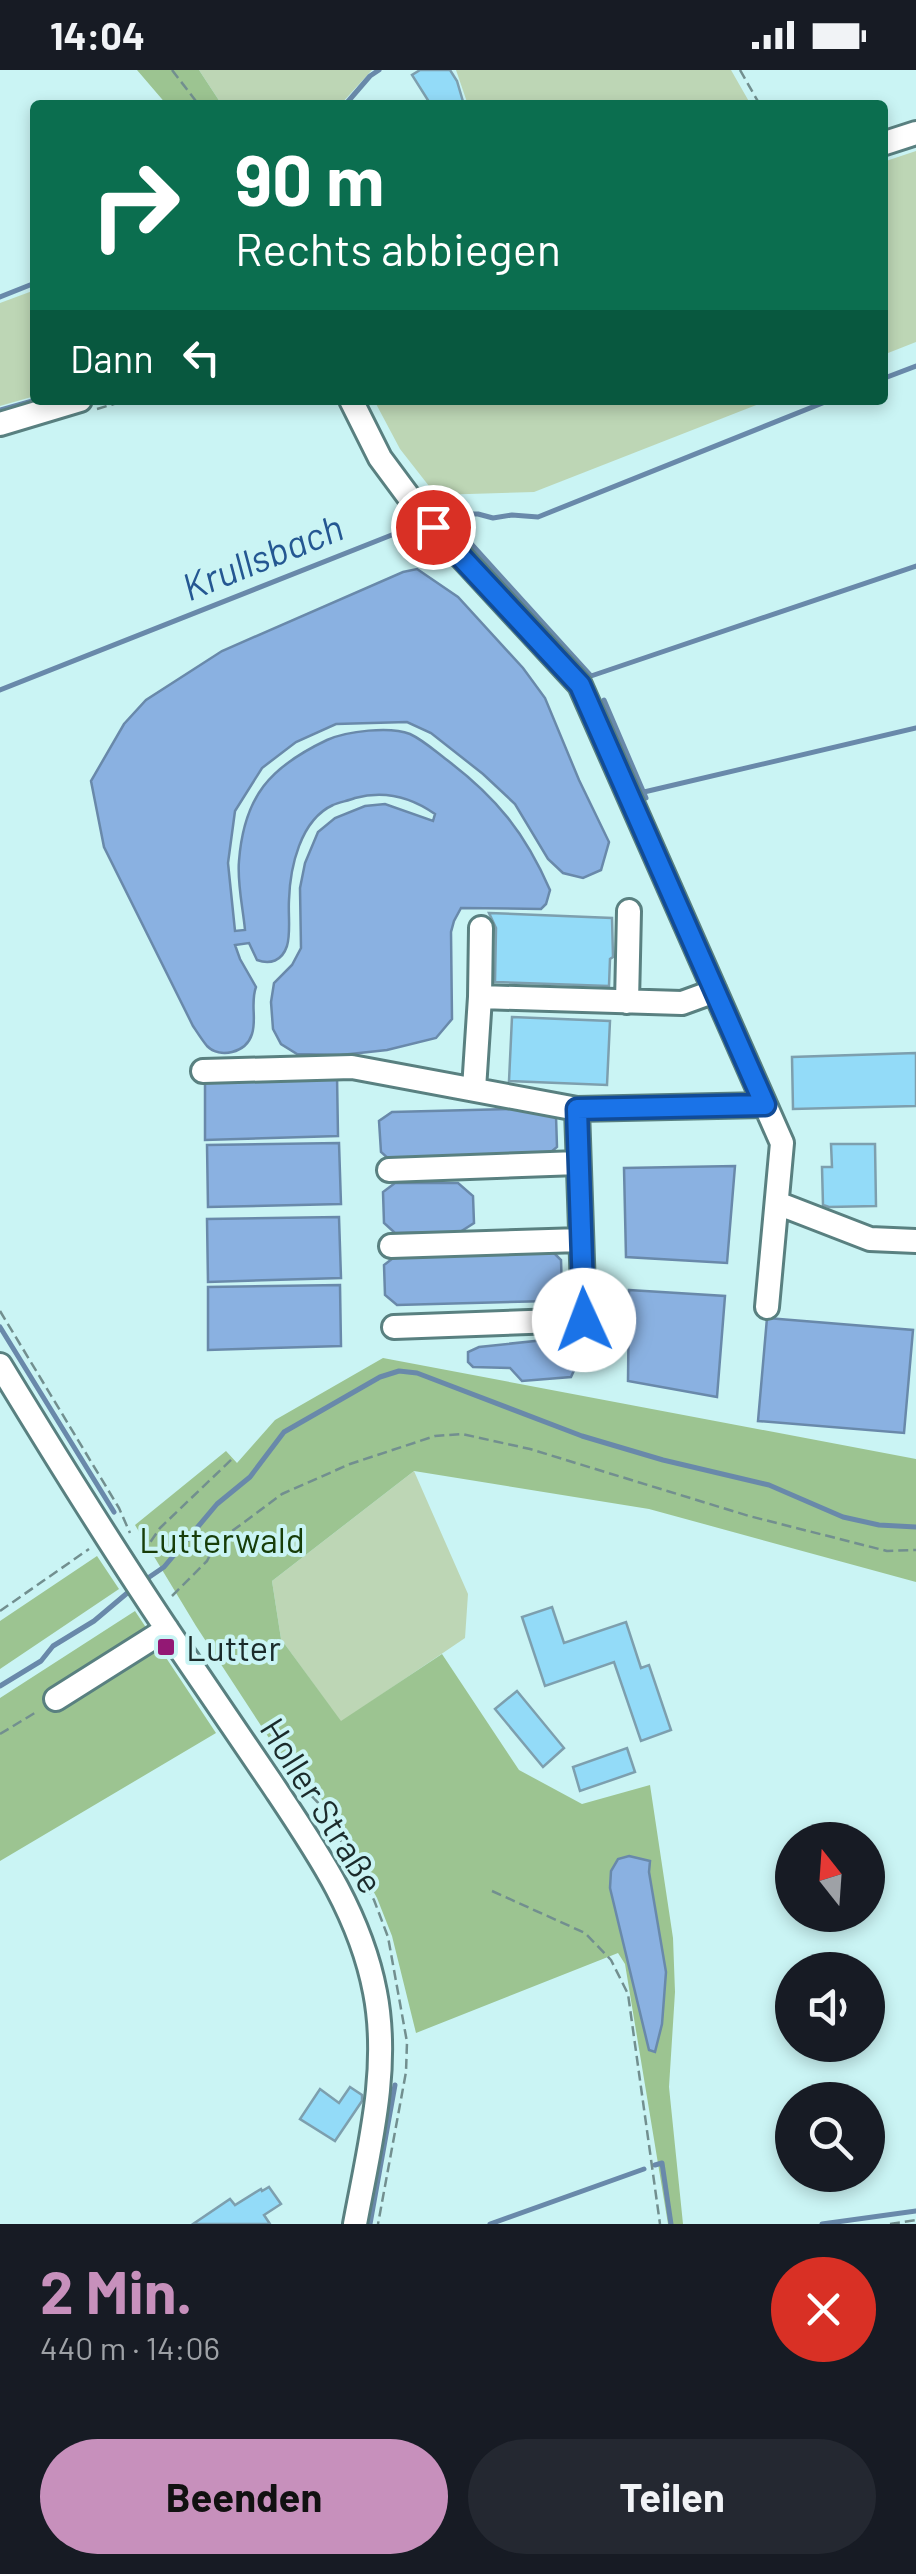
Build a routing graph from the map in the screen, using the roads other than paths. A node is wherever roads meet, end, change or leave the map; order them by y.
1 (916, 132) edge
2 (888, 142) edge
3 (63, 405) edge
4 (354, 405) edge
5 (0, 424) edge
6 (629, 911) dead end
7 (481, 928) dead end
8 (714, 991) junction
9 (480, 998) junction
10 (627, 1002) junction
11 (204, 1070) dead end
12 (474, 1089) junction
13 (765, 1105) junction
14 (577, 1109) junction
15 (578, 1163) junction
16 (388, 1170) dead end
17 (776, 1204) junction
18 (581, 1240) junction
19 (916, 1240) edge
20 (391, 1246) dead end
21 (767, 1307) dead end
22 (394, 1327) dead end
23 (0, 1366) edge
24 (166, 1629) junction
25 (56, 1700) road end
26 (355, 2224) edge

1 - 2 street
3 - 5 street
4 - 8 street
6 - 10 street
7 - 9 street
8 - 10 street
8 - 13 street
9 - 10 street
9 - 12 street
11 - 12 street
12 - 14 street
13 - 14 street
13 - 17 street
14 - 15 street
15 - 16 street
15 - 18 street
17 - 19 street
17 - 21 street
18 - 20 street
18 - 22 street
23 - 24 street, Holler Straße
24 - 25 street
24 - 26 street, Holler Straße

